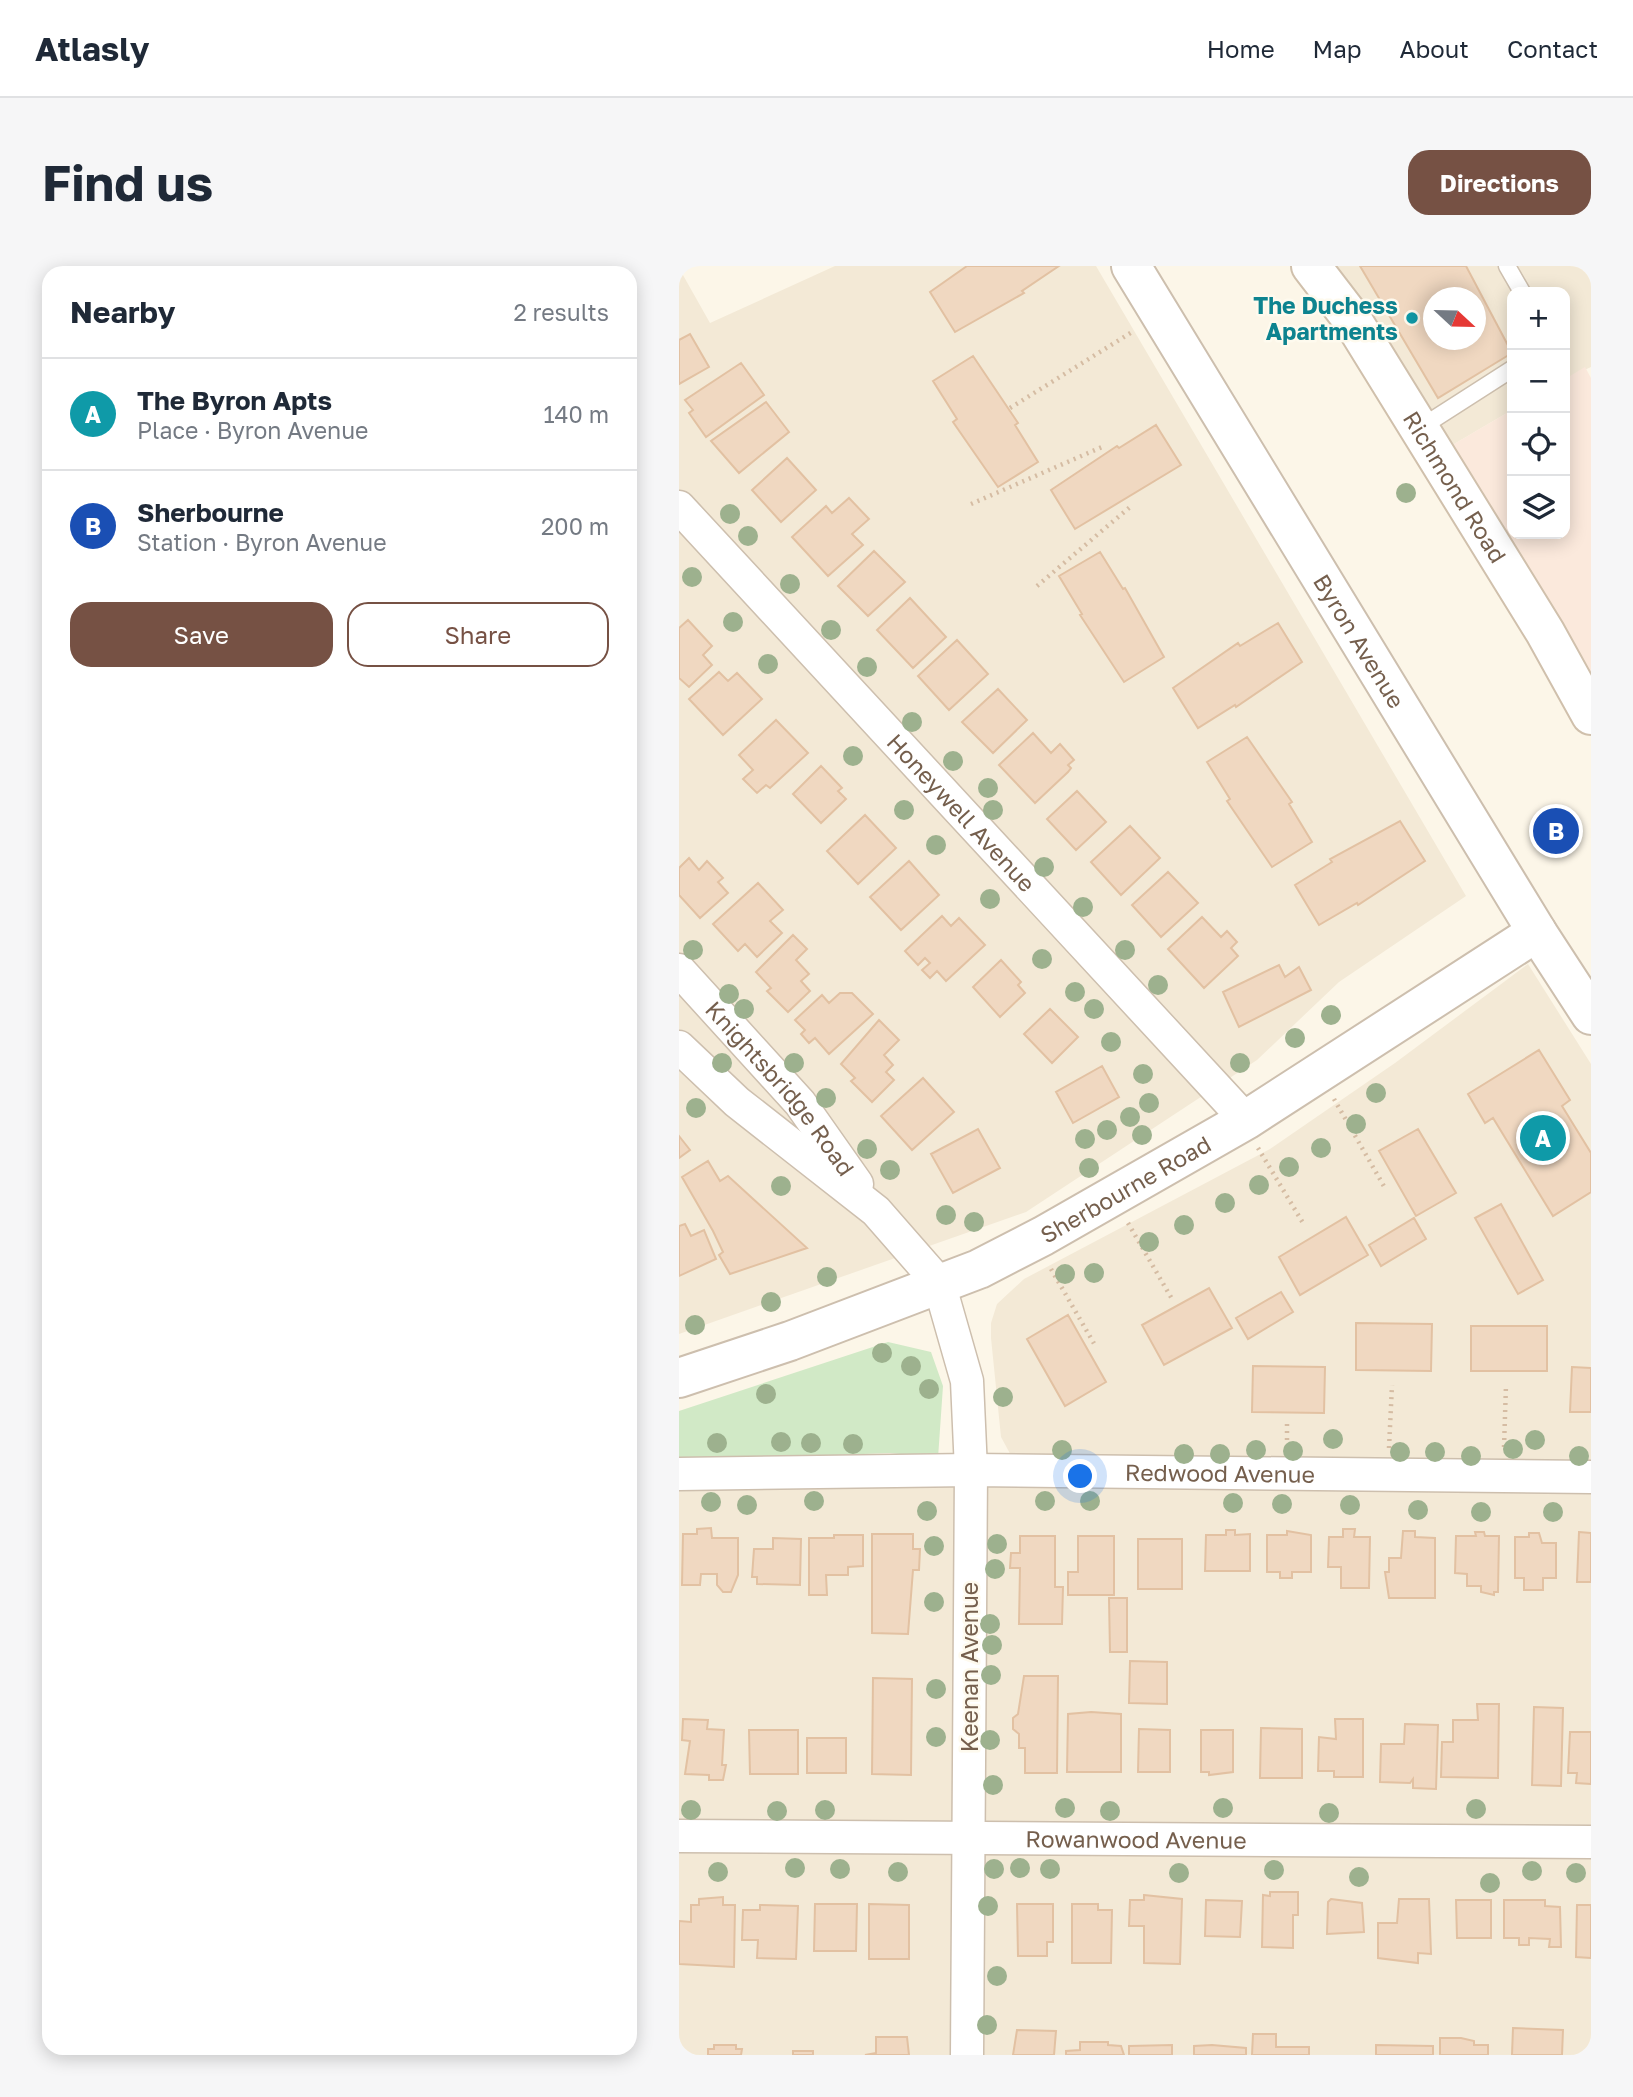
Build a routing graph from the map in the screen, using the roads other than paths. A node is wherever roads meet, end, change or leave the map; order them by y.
1 (1131, 266) edge
2 (1311, 266) edge
3 (1507, 266) edge
4 (1519, 287) edge
5 (1507, 372) edge
6 (1419, 428) junction
7 (679, 506) edge
8 (1591, 715) edge
9 (1537, 932) junction
10 (679, 970) edge
11 (1591, 1015) edge
12 (679, 1048) edge
13 (1252, 1134) junction
14 (876, 1211) junction
15 (939, 1283) junction
16 (679, 1378) edge
17 (957, 1472) junction
18 (679, 1474) edge
19 (1591, 1477) edge
20 (679, 1836) edge
21 (968, 1839) junction
22 (1591, 1842) edge
23 (967, 2055) edge

1 - 9 street, Byron Avenue
2 - 6 street, Richmond Road
3 - 4 lane
5 - 6 lane
6 - 8 street, Richmond Road
7 - 13 street, Honeywell Avenue
9 - 11 street, Byron Avenue
9 - 13 street, Sherbourne Road
10 - 14 street, Knightsbridge Road
12 - 14 street, Knightsbridge Road
13 - 15 street, Sherbourne Road
14 - 15 street, Knightsbridge Road
15 - 16 street, Sherbourne Road
15 - 17 street, Keenan Avenue
17 - 18 street, Redwood Avenue
17 - 19 street, Redwood Avenue
17 - 21 street, Keenan Avenue
20 - 21 street, Rowanwood Avenue
21 - 22 street, Rowanwood Avenue
21 - 23 street, Keenan Avenue

